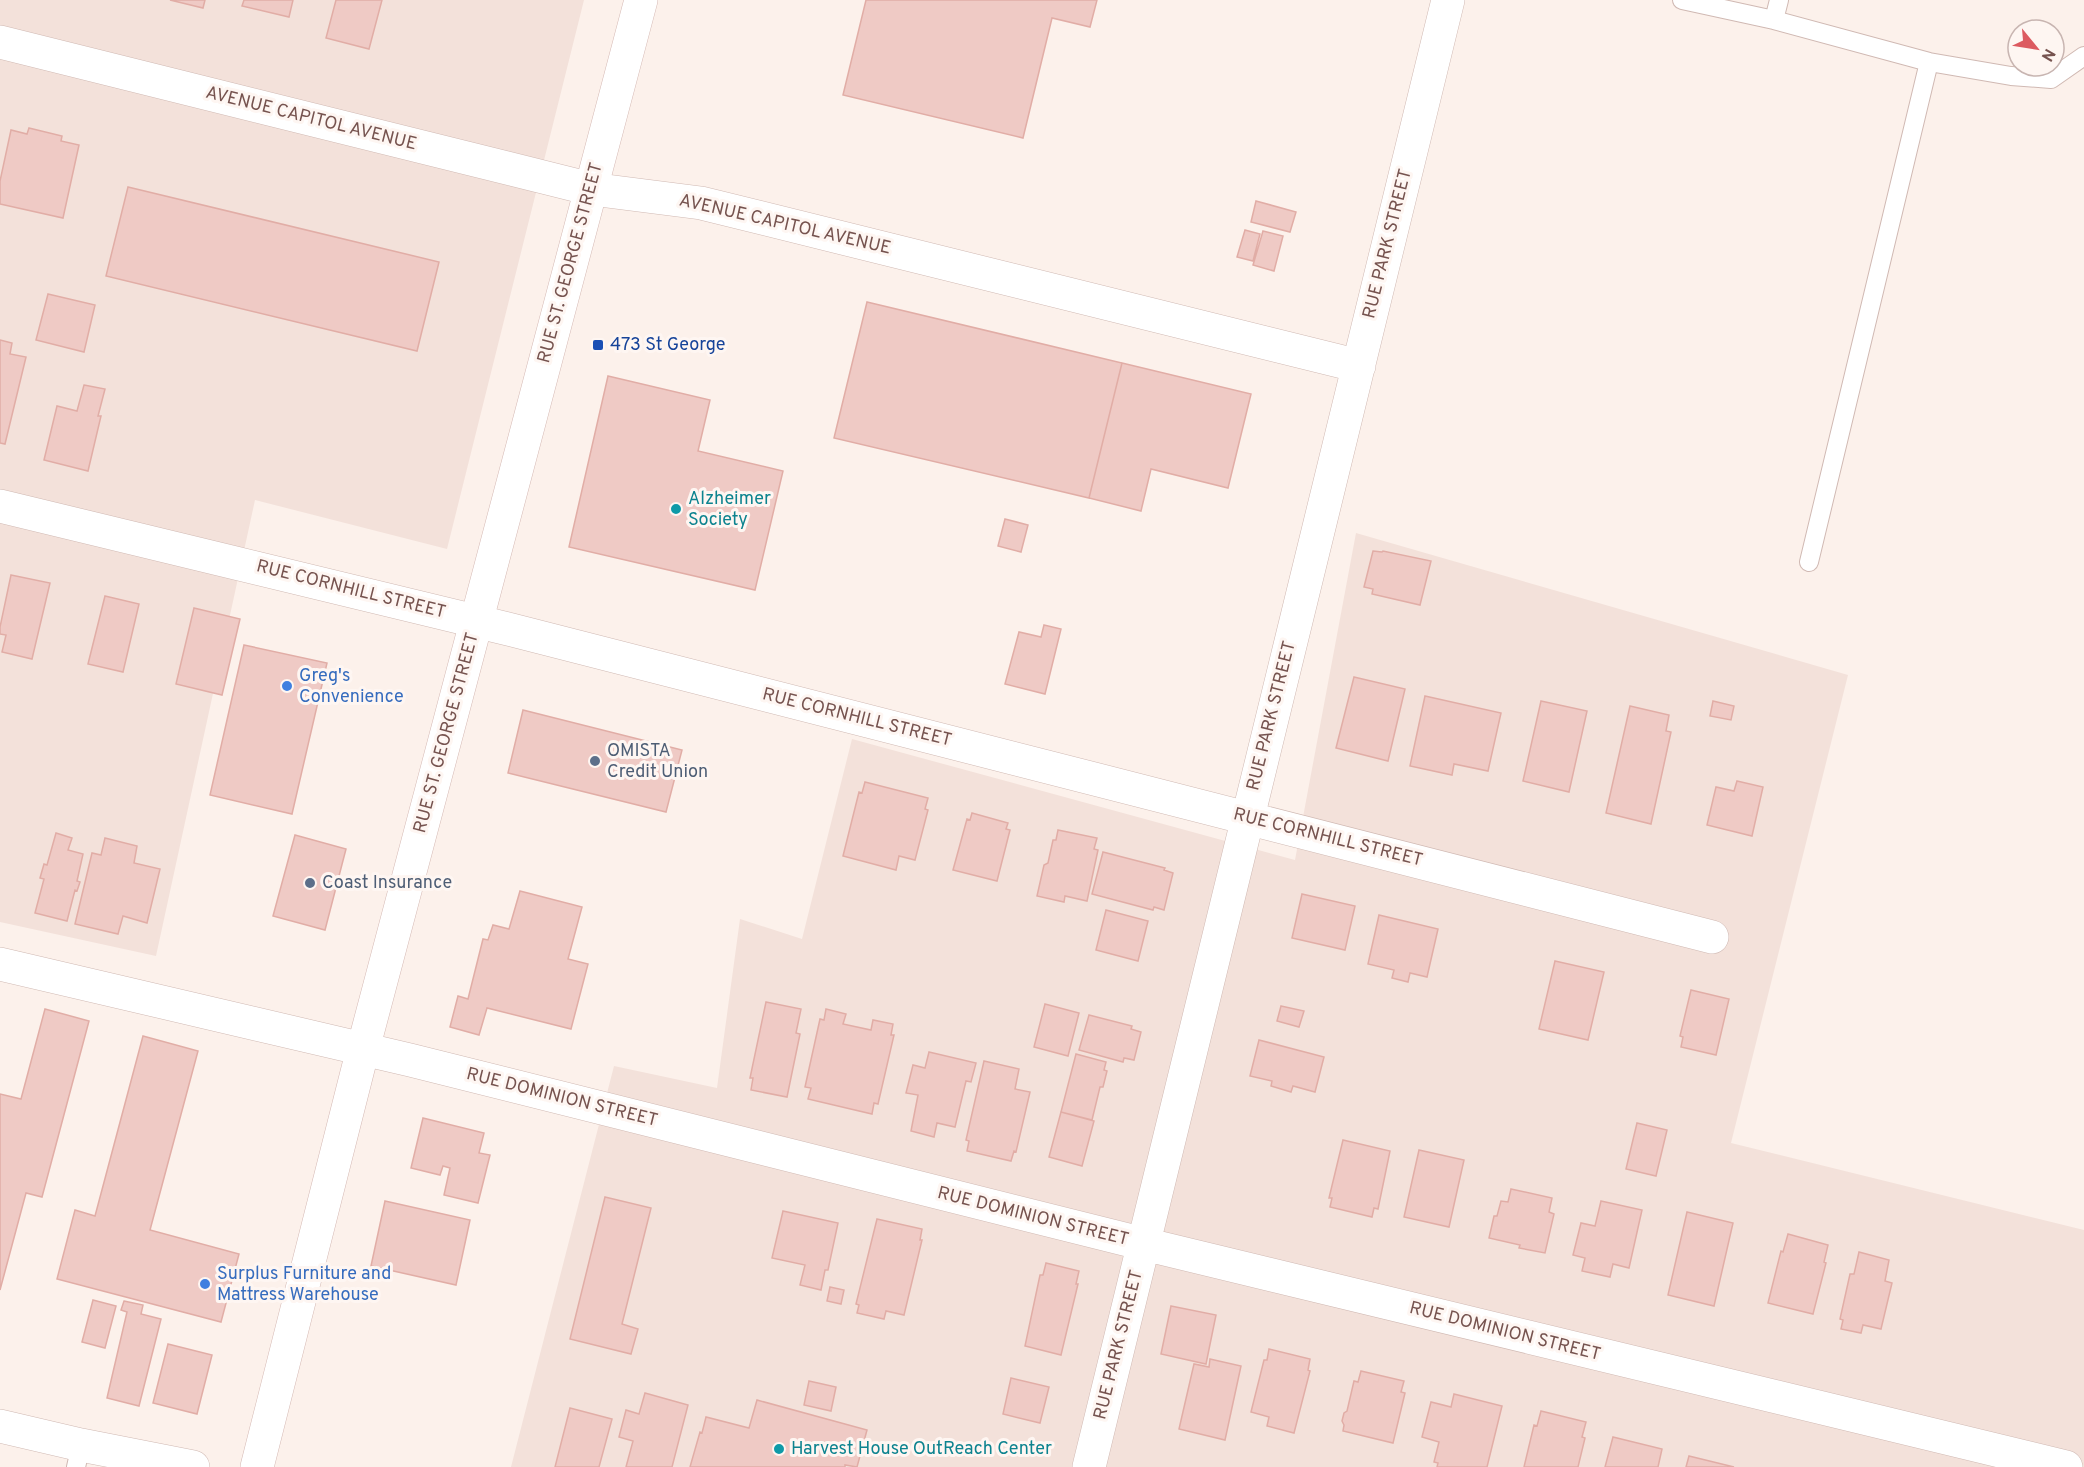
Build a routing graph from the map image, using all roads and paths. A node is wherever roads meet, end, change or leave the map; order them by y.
1 (641, 0) edge
2 (1448, 0) edge
3 (1682, 0) edge
4 (1779, 0) edge
5 (1773, 20) junction
6 (0, 42) edge
7 (2084, 56) edge
8 (1929, 62) junction
9 (591, 189) junction
10 (1359, 366) junction
11 (0, 506) edge
12 (1809, 562) dead end
13 (477, 621) junction
14 (1247, 818) junction
15 (1712, 937) dead end
16 (0, 964) edge
17 (363, 1049) junction
18 (1144, 1245) junction
19 (0, 1426) edge
20 (79, 1456) edge
21 (193, 1467) edge
22 (257, 1467) edge
23 (1089, 1467) edge
24 (2066, 1467) edge

1 - 9 street, RUE ST. GEORGE STREET
2 - 10 street, RUE PARK STREET
3 - 5 lane
4 - 5 lane
5 - 8 lane
6 - 9 street, AVENUE CAPITOL AVENUE
7 - 8 lane
8 - 12 lane
9 - 10 street, AVENUE CAPITOL AVENUE
9 - 13 street, RUE ST. GEORGE STREET
10 - 14 street, RUE PARK STREET
11 - 13 street, RUE CORNHILL STREET
13 - 14 street, RUE CORNHILL STREET
13 - 17 street, RUE ST. GEORGE STREET
14 - 15 street, RUE CORNHILL STREET
14 - 18 street, RUE PARK STREET
16 - 17 street, RUE DOMINION STREET
17 - 18 street, RUE DOMINION STREET
17 - 22 street, RUE ST. GEORGE STREET
18 - 23 street, RUE PARK STREET
18 - 24 street, RUE DOMINION STREET
19 - 20 street
20 - 21 street

